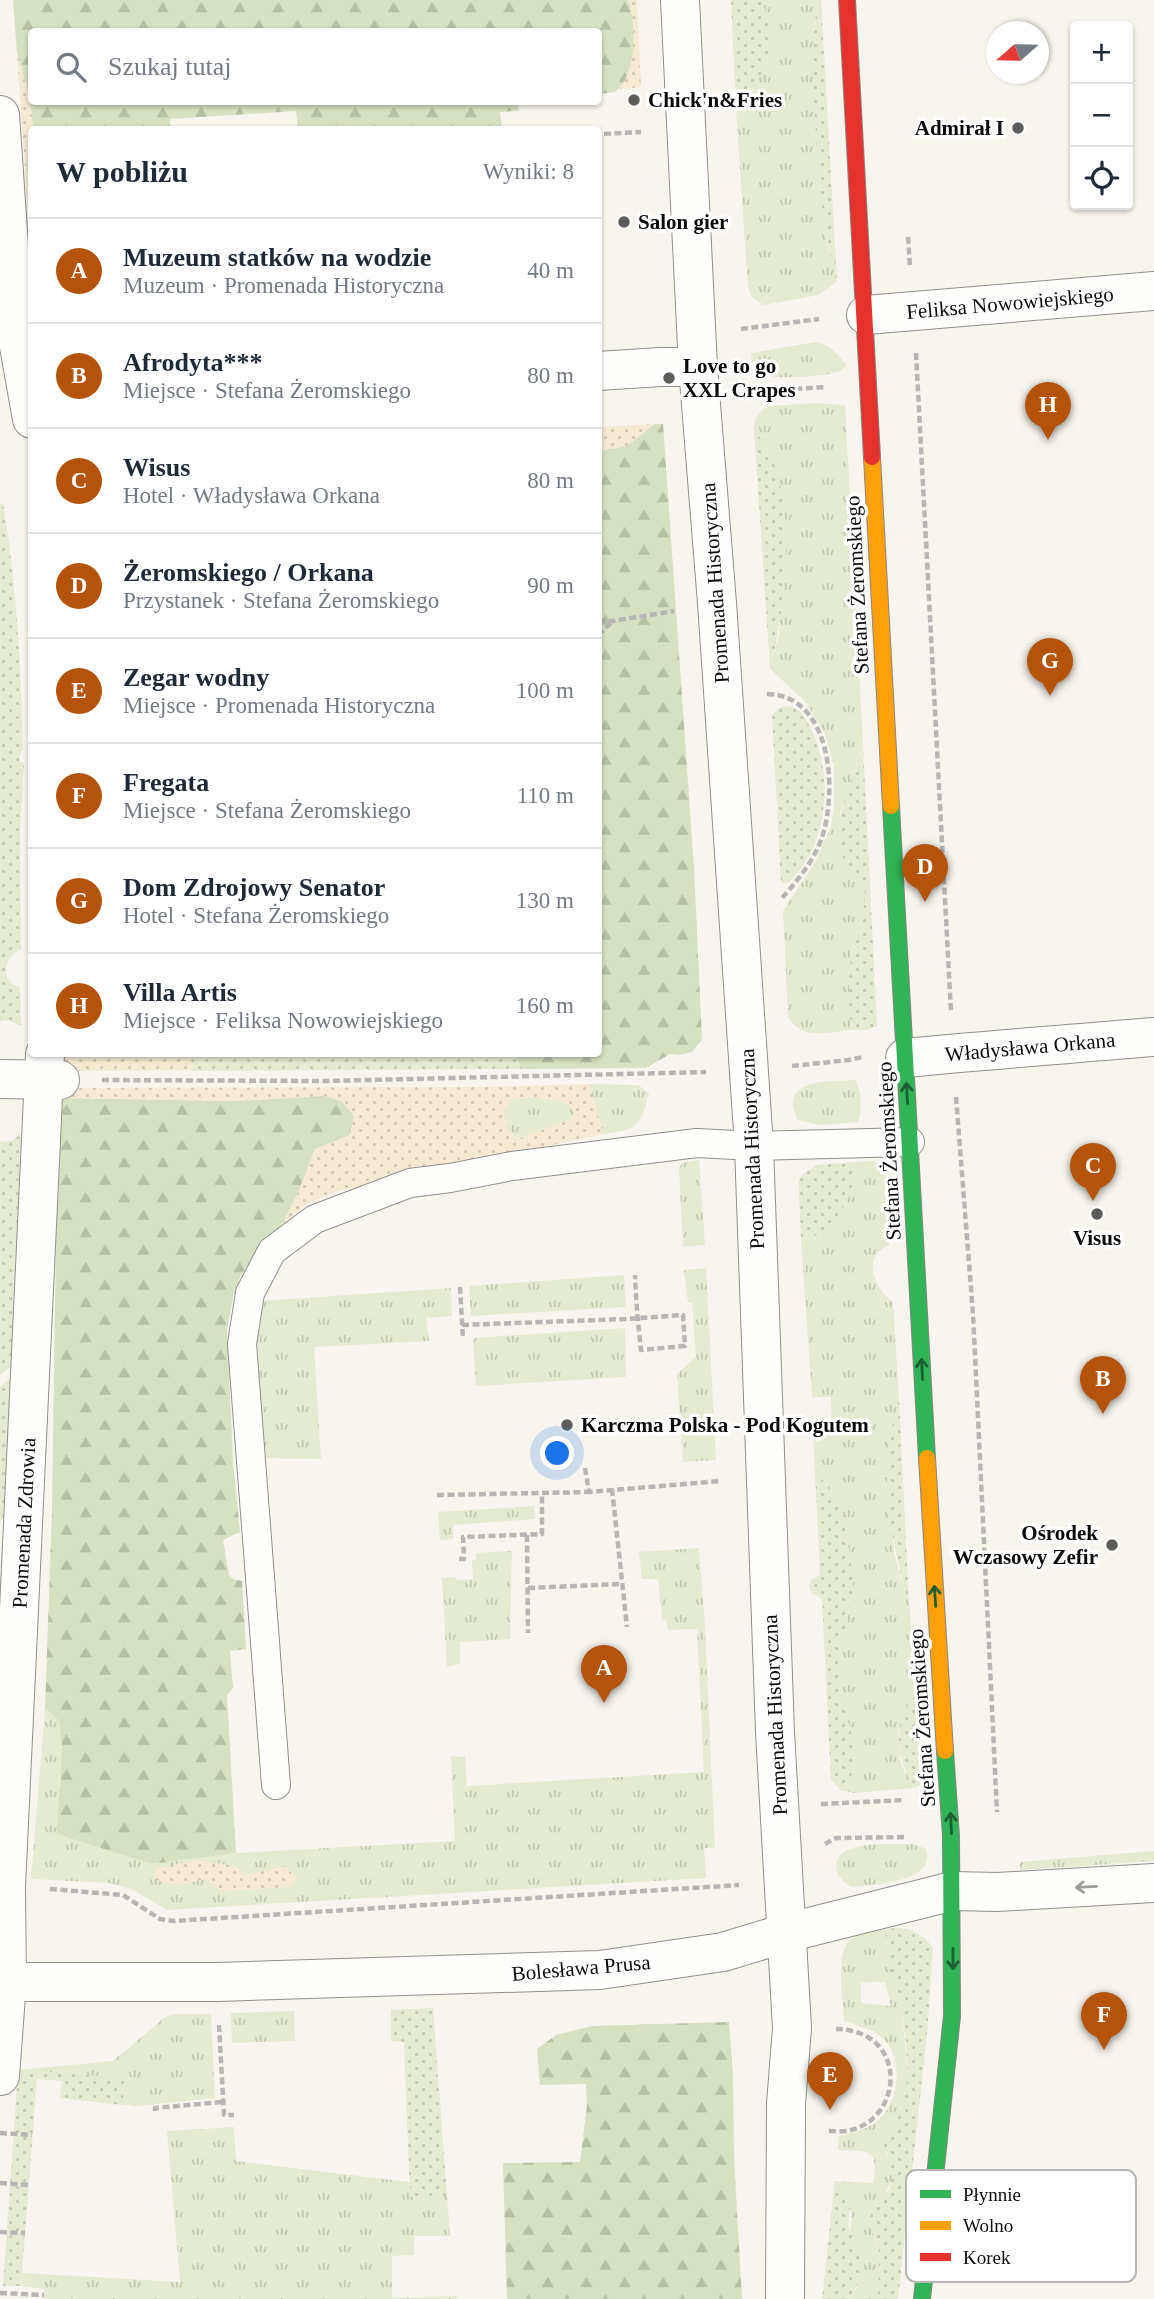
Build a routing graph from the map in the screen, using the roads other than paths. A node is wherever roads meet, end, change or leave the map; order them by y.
1 (680, 0) edge
2 (848, 0) edge
3 (0, 116) edge
4 (1154, 291) edge
5 (866, 315) junction
6 (698, 365) junction
7 (602, 371) edge
8 (23, 409) edge
9 (1154, 1037) edge
10 (888, 1056) junction
11 (50, 1071) edge
12 (0, 1079) edge
13 (910, 1142) junction
14 (754, 1146) junction
15 (276, 1785) dead end
16 (1154, 1883) edge
17 (953, 1891) junction
18 (786, 1933) junction
19 (4, 1980) edge
20 (0, 2076) edge
21 (936, 2170) edge
22 (785, 2299) edge

1 - 6 street, Promenada Historyczna
2 - 5 street, Stefana Żeromskiego
3 - 8 street
4 - 5 street, Feliksa Nowowiejskiego
5 - 10 street, Stefana Żeromskiego
6 - 7 street
6 - 14 street, Promenada Historyczna
9 - 10 street, Władysława Orkana
13 -> 10 street, Stefana Żeromskiego
11 - 12 street
11 - 19 street, Promenada Zdrowia
13 - 14 lane
17 -> 13 street, Stefana Żeromskiego
14 - 15 lane
14 - 18 street, Promenada Historyczna
16 -> 17 street, Bolesława Prusa
17 - 18 street, Bolesława Prusa
17 -> 21 street, Stefana Żeromskiego
18 - 19 street, Bolesława Prusa
18 - 22 street, Promenada Historyczna
19 - 20 street, Promenada Zdrowia

